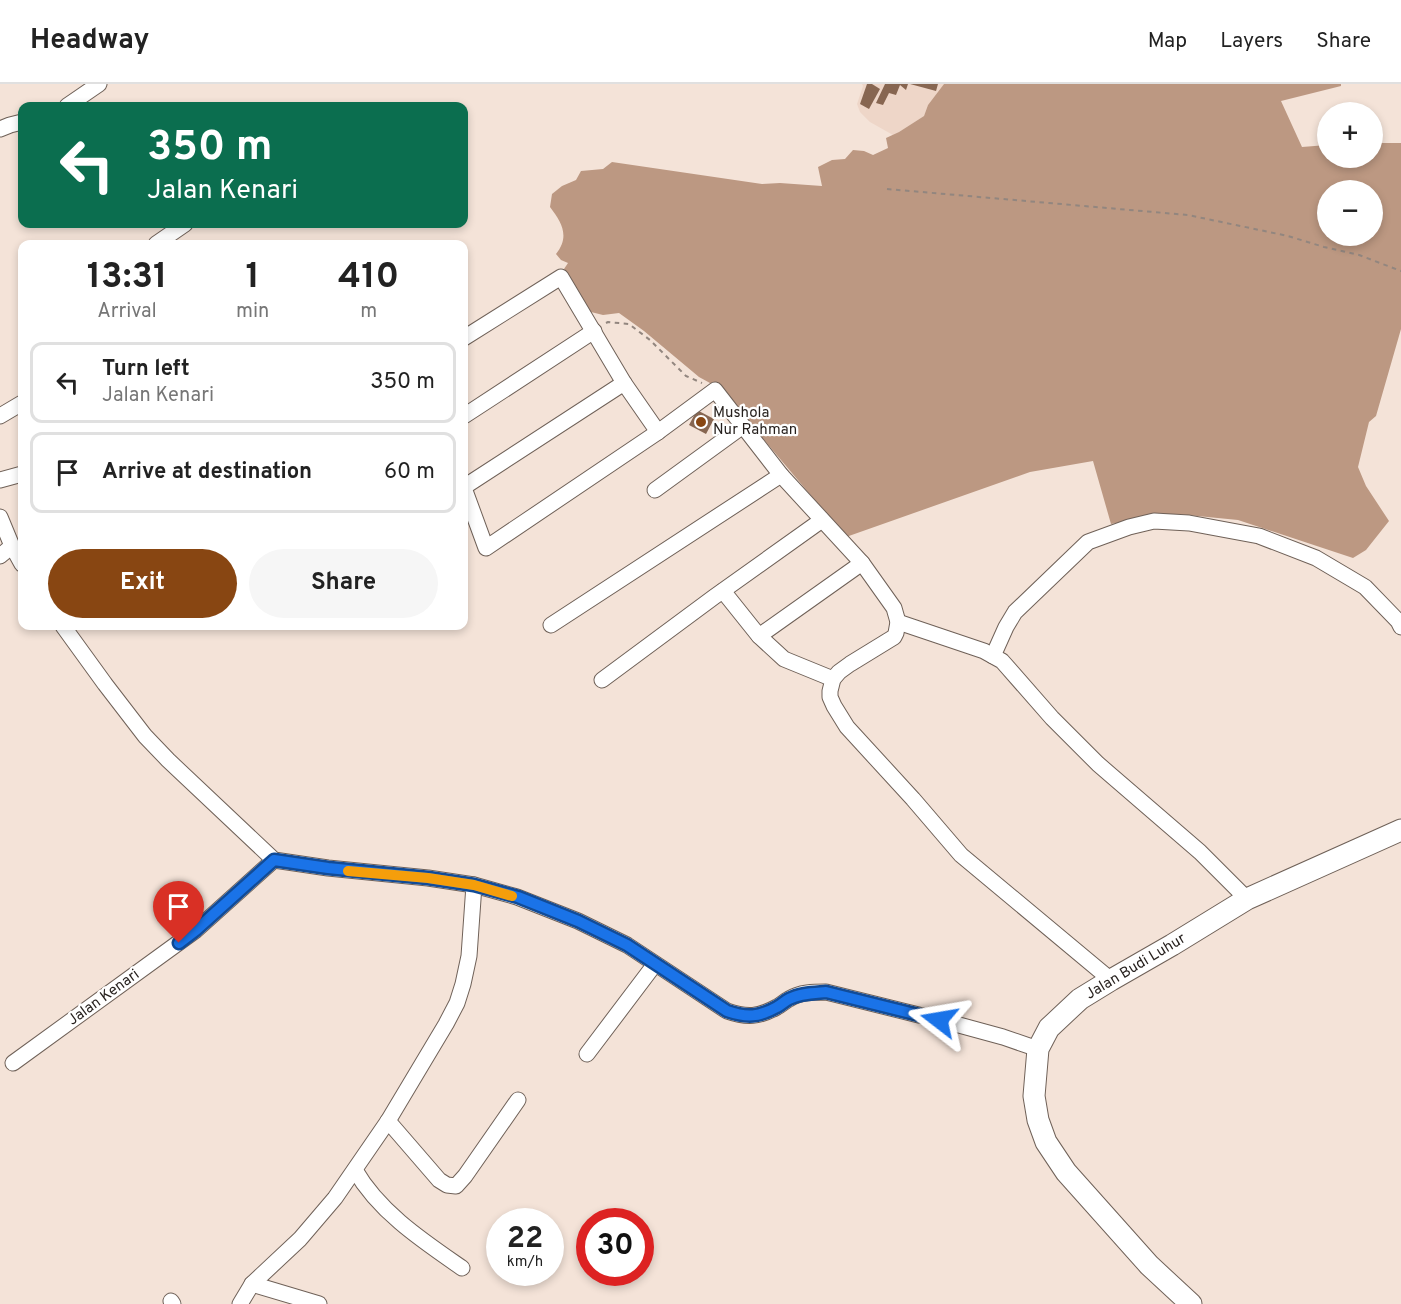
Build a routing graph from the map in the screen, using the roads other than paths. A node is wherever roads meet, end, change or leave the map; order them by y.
1 (99, 84) edge
2 (73, 102) edge
3 (18, 123) edge
4 (0, 129) edge
5 (179, 228) edge
6 (162, 240) edge
7 (594, 331) junction
8 (468, 335) edge
9 (624, 383) junction
10 (18, 405) edge
11 (468, 413) edge
12 (0, 416) edge
13 (743, 426) junction
14 (658, 432) junction
15 (18, 475) edge
16 (781, 475) junction
17 (0, 480) edge
18 (468, 485) edge
19 (655, 490) dead end
20 (468, 499) edge
21 (0, 517) edge
22 (822, 520) junction
23 (6, 551) edge
24 (18, 561) edge
25 (862, 563) junction
26 (723, 591) junction
27 (898, 622) junction
28 (551, 625) dead end
29 (1401, 627) edge
30 (66, 630) edge
31 (759, 636) junction
32 (993, 656) junction
33 (602, 680) dead end
34 (833, 680) junction
35 (1401, 830) edge
36 (274, 860) junction
37 (474, 885) junction
38 (1247, 899) junction
39 (655, 964) junction
40 (1111, 980) junction
41 (1038, 1049) junction
42 (587, 1054) dead end
43 (13, 1063) dead end
44 (518, 1100) dead end
45 (388, 1121) junction
46 (355, 1170) junction
47 (462, 1268) dead end
48 (252, 1284) junction
49 (240, 1304) edge
50 (319, 1304) edge
51 (1191, 1304) edge

1 - 2 street
3 - 4 street
5 - 6 street
7 - 8 street
7 - 9 street
7 - 11 street
9 - 14 street
9 - 18 street
10 - 12 street
13 - 14 street
13 - 16 street
13 - 19 street
14 - 20 street
15 - 17 street
16 - 22 street
16 - 28 street
21 - 23 street
22 - 25 street
22 - 26 street
23 - 24 street
25 - 27 street
25 - 31 street
26 - 31 street
26 - 33 street
27 - 32 street
27 - 34 street
29 - 32 street
30 - 36 street
31 - 34 street
32 - 38 street
34 - 40 street
35 - 38 main road, Jalan Budi Luhur
36 - 37 street
36 - 43 street, Jalan Kenari
37 - 39 street
37 - 45 street
38 - 40 main road, Jalan Budi Luhur
39 - 41 street
39 - 42 street
40 - 41 main road, Jalan Budi Luhur
41 - 51 main road, Jalan Budi Luhur
44 - 45 street
45 - 46 street
46 - 47 street
46 - 48 street
48 - 49 street
48 - 50 street

